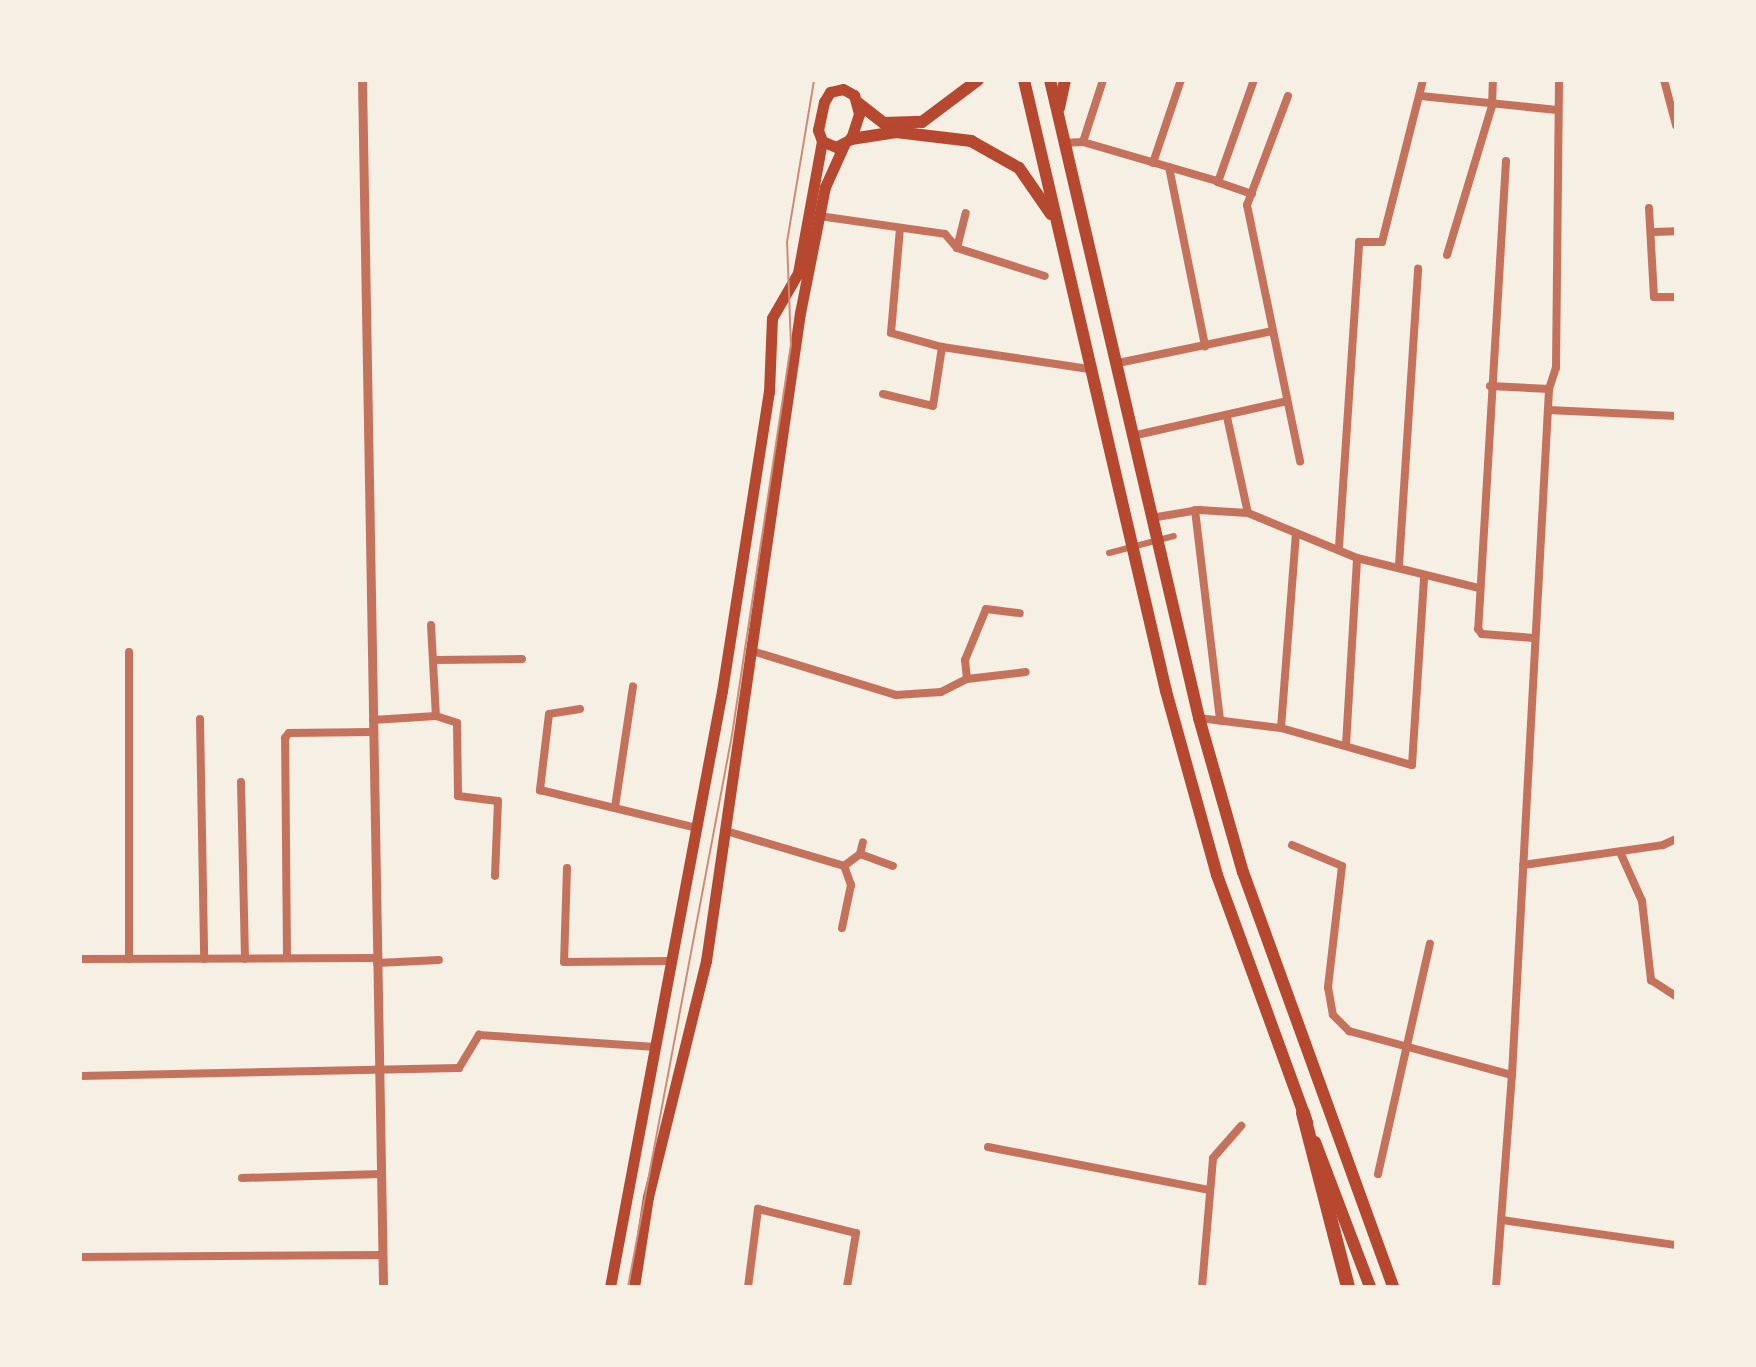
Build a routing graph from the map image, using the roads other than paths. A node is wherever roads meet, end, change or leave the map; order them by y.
1 (362, 80) edge
2 (850, 80) edge
3 (978, 80) edge
4 (1024, 80) edge
5 (1050, 80) edge
6 (1065, 80) edge
7 (1103, 80) edge
8 (1181, 80) edge
9 (1254, 80) edge
10 (1423, 80) edge
11 (1493, 80) edge
12 (1559, 80) edge
13 (1664, 80) edge
14 (832, 86) edge
15 (1288, 96) dead end
16 (1421, 96) junction
17 (856, 99) junction
18 (1492, 106) junction
19 (1557, 110) junction
20 (1058, 115) junction
21 (1676, 125) edge
22 (822, 141) junction
23 (848, 142) junction
24 (1083, 142) junction
25 (1063, 143) junction
26 (1506, 161) dead end
27 (1153, 163) junction
28 (1169, 167) junction
29 (1217, 182) junction
30 (1252, 194) junction
31 (1649, 208) dead end
32 (966, 213) dead end
33 (819, 216) junction
34 (900, 228) junction
35 (1676, 231) edge
36 (1653, 232) junction
37 (957, 248) junction
38 (1447, 255) dead end
39 (1418, 269) dead end
40 (1071, 272) junction
41 (1045, 276) dead end
42 (1676, 297) edge
43 (1272, 331) junction
44 (1205, 346) junction
45 (942, 347) junction
46 (1118, 363) junction
47 (1090, 369) junction
48 (1490, 386) junction
49 (1549, 389) junction
50 (883, 394) dead end
51 (1287, 401) junction
52 (1548, 410) junction
53 (1676, 416) edge
54 (1227, 417) junction
55 (1132, 436) junction
56 (1300, 462) dead end
57 (1195, 510) junction
58 (1248, 513) junction
59 (1151, 518) junction
60 (1296, 534) junction
61 (1174, 536) dead end
62 (1339, 547) junction
63 (1109, 553) dead end
64 (1357, 558) junction
65 (1399, 565) junction
66 (1424, 577) junction
67 (1479, 588) junction
68 (1020, 613) dead end
69 (431, 625) dead end
70 (1534, 638) junction
71 (752, 651) junction
72 (129, 652) dead end
73 (522, 659) dead end
74 (433, 660) junction
75 (1026, 672) dead end
76 (967, 679) junction
77 (633, 686) dead end
78 (580, 709) dead end
79 (436, 716) junction
80 (1199, 718) junction
81 (200, 719) dead end
82 (373, 720) junction
83 (1220, 721) junction
84 (1281, 728) junction
85 (373, 732) junction
86 (1346, 745) junction
87 (241, 782) dead end
88 (615, 807) junction
89 (697, 828) junction
90 (726, 831) junction
91 (1676, 839) edge
92 (863, 842) dead end
93 (1292, 845) dead end
94 (1620, 852) junction
95 (860, 854) junction
96 (1523, 865) junction
97 (844, 866) junction
98 (893, 866) dead end
99 (567, 868) dead end
100 (495, 876) dead end
101 (842, 928) dead end
102 (1430, 944) dead end
103 (287, 958) junction
104 (80, 959) edge
105 (129, 959) junction
106 (204, 959) junction
107 (245, 959) junction
108 (377, 960) junction
109 (439, 960) dead end
110 (670, 961) junction
111 (1676, 996) edge
112 (1408, 1046) junction
113 (656, 1047) junction
114 (379, 1072) junction
115 (1512, 1075) junction
116 (80, 1076) edge
117 (1303, 1113) junction
118 (1241, 1126) dead end
119 (988, 1147) dead end
120 (381, 1174) junction
121 (1378, 1174) dead end
122 (242, 1178) dead end
123 (1210, 1190) junction
124 (1502, 1220) junction
125 (1676, 1245) edge
126 (383, 1255) junction
127 (80, 1257) edge
128 (383, 1287) edge
129 (610, 1287) edge
130 (634, 1287) edge
131 (748, 1287) edge
132 (847, 1287) edge
133 (1202, 1287) edge
134 (1348, 1287) edge
135 (1370, 1287) edge
136 (1393, 1287) edge
137 (1496, 1287) edge

1 - 82 street
2 - 17 main road
3 - 17 highway
4 - 40 highway
5 - 20 highway
6 - 20 highway
7 - 24 street
8 - 27 street
9 - 29 street
10 - 16 street
11 - 18 street
12 - 19 street
13 - 21 street
14 - 17 main road
14 - 22 main road
15 - 30 street
16 - 18 street
16 - 62 street
17 - 23 main road
18 - 19 street
18 - 38 street
19 - 49 street
20 - 25 highway
22 - 23 main road
22 - 89 main road
23 - 33 main road
23 - 40 highway
24 - 25 street
24 - 27 street
25 - 46 highway
26 - 48 street
27 - 28 street
28 - 29 street
28 - 44 street
29 - 30 street
30 - 43 street
31 - 36 street
32 - 37 street
33 - 34 street
33 - 71 main road
34 - 37 street
34 - 45 street
35 - 36 street
36 - 42 street
37 - 41 street
39 - 65 street
40 - 47 highway
43 - 44 street
43 - 51 street
44 - 46 street
45 - 47 street
45 - 50 street
46 - 55 highway
47 - 117 highway
48 - 49 street
48 - 67 street
49 - 52 street
51 - 54 street
51 - 56 street
52 - 53 street
52 - 70 street
54 - 55 street
54 - 58 street
55 - 59 highway
57 - 58 street
57 - 59 street
57 - 83 street
58 - 60 street
59 - 80 highway
60 - 62 street
60 - 84 street
61 - 63 street
62 - 64 street
64 - 65 street
64 - 86 street
65 - 66 street
66 - 67 street
66 - 86 street
67 - 70 street
68 - 76 street
69 - 74 street
70 - 96 street
71 - 76 street
71 - 90 main road
72 - 105 street
73 - 74 street
74 - 79 street
75 - 76 street
77 - 88 street
78 - 88 street
79 - 82 street
79 - 100 street
80 - 83 street
80 - 136 highway
81 - 106 street
82 - 85 street
83 - 84 street
84 - 86 street
85 - 103 street
85 - 108 street
87 - 107 street
88 - 89 street
89 - 110 main road
90 - 97 street
90 - 130 main road
91 - 94 street
92 - 95 street
93 - 112 street
94 - 96 street
94 - 111 street
95 - 97 street
95 - 98 street
96 - 115 street
97 - 101 street
99 - 110 street
102 - 112 street
103 - 107 street
103 - 108 street
104 - 105 street
105 - 106 street
106 - 107 street
108 - 109 street
108 - 114 street
110 - 113 main road
112 - 115 street
112 - 121 street
113 - 114 street
113 - 129 main road
114 - 116 street
114 - 120 street
115 - 124 street
117 - 134 highway
117 - 135 highway
118 - 123 street
119 - 123 street
120 - 122 street
120 - 126 street
123 - 133 street
124 - 125 street
124 - 137 street
126 - 127 street
126 - 128 street
131 - 132 street

